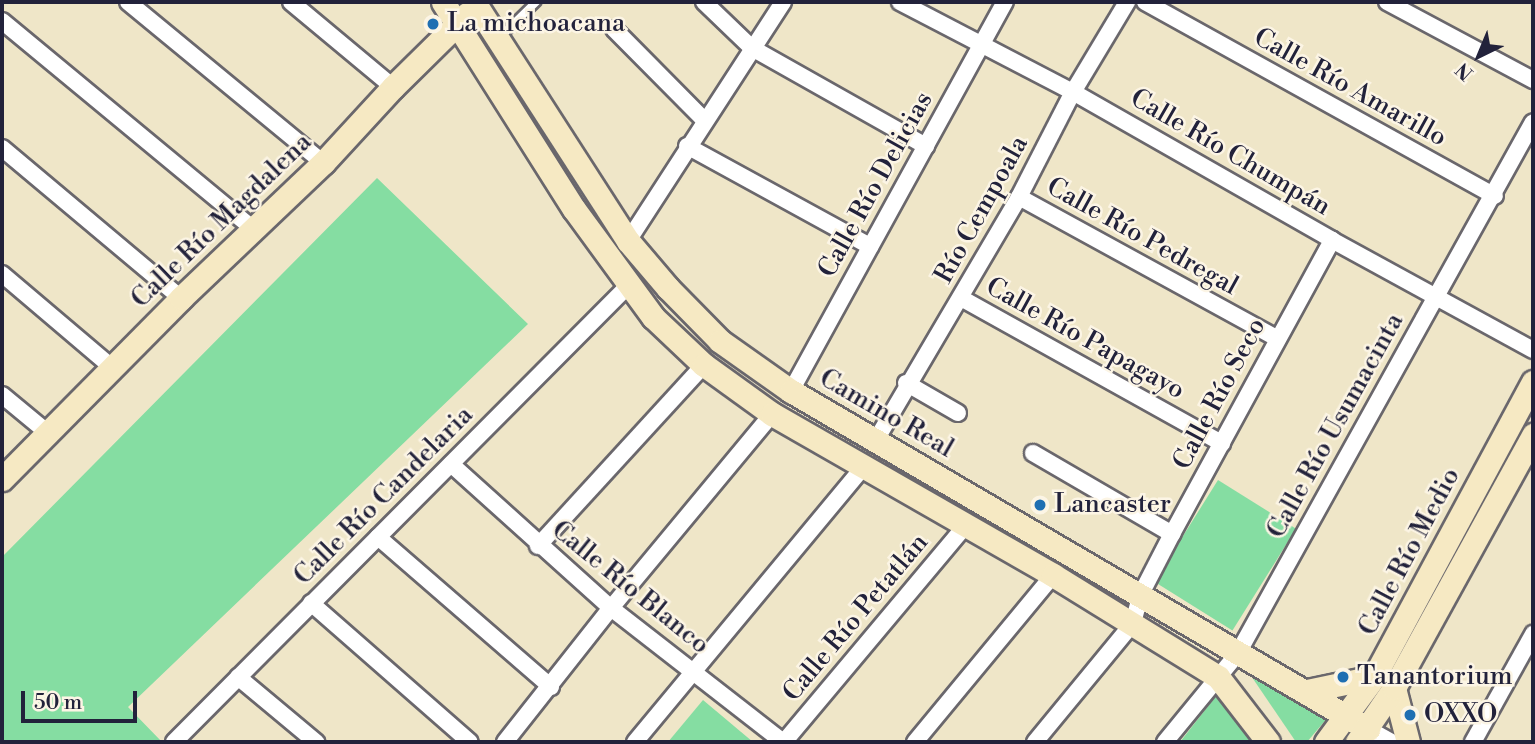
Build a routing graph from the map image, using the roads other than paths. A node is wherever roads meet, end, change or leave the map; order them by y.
1 (128, 2) edge
2 (291, 2) edge
3 (443, 2) edge
4 (536, 2) edge
5 (704, 2) edge
6 (783, 2) edge
7 (900, 2) edge
8 (1005, 2) edge
9 (1127, 2) edge
10 (1145, 2) edge
11 (1387, 2) edge
12 (477, 3) edge
13 (2, 21) edge
14 (456, 23) junction
15 (614, 29) dead end
16 (497, 40) junction
17 (981, 45) junction
18 (752, 48) junction
19 (1533, 80) edge
20 (393, 87) junction
21 (1073, 92) junction
22 (704, 120) junction
23 (1533, 122) edge
24 (687, 146) junction
25 (926, 146) junction
26 (2, 148) edge
27 (323, 163) junction
28 (597, 194) junction
29 (1494, 196) junction
30 (1019, 197) junction
31 (573, 209) junction
32 (253, 229) junction
33 (1332, 240) junction
34 (628, 241) junction
35 (870, 246) junction
36 (2, 274) edge
37 (629, 285) junction
38 (1436, 297) junction
39 (181, 298) junction
40 (961, 298) junction
41 (1278, 339) junction
42 (1533, 350) edge
43 (704, 365) junction
44 (114, 368) junction
45 (1533, 382) edge
46 (906, 383) junction
47 (791, 391) junction
48 (2, 395) edge
49 (958, 413) dead end
50 (772, 414) junction
51 (48, 433) junction
52 (1533, 435) edge
53 (876, 440) junction
54 (1222, 443) junction
55 (1034, 453) dead end
56 (451, 464) junction
57 (865, 465) junction
58 (936, 474) junction
59 (2, 479) edge
60 (920, 499) junction
61 (999, 511) junction
62 (966, 525) junction
63 (1172, 534) junction
64 (986, 536) junction
65 (377, 537) junction
66 (538, 546) junction
67 (1053, 575) junction
68 (1141, 594) junction
69 (311, 603) junction
70 (611, 608) junction
71 (1133, 623) junction
72 (1533, 634) edge
73 (1238, 653) junction
74 (693, 671) junction
75 (237, 677) junction
76 (1218, 677) junction
77 (1374, 677) junction
78 (551, 687) junction
79 (1394, 688) junction
80 (1307, 691) junction
81 (1346, 715) junction
82 (1363, 736) edge
83 (174, 742) edge
84 (316, 742) edge
85 (470, 742) edge
86 (505, 742) edge
87 (635, 742) edge
88 (784, 742) edge
89 (915, 742) edge
90 (1035, 742) edge
91 (1164, 742) edge
92 (1268, 742) edge
93 (1326, 742) edge
94 (1391, 742) edge
95 (1408, 742) edge
96 (1473, 742) edge

1 - 27 street
2 - 20 street
3 - 14 street
4 - 16 lane
5 - 18 street
6 - 18 street
7 - 17 street, Calle Río Chumpán
8 - 17 street, Calle Río Delicias
9 - 21 street, Río Cempoala
10 - 29 street, Calle Río Amarillo
11 - 19 street
12 - 14 street, Calle Río Magdalena
12 - 16 street, Camino Real
13 - 32 street
14 - 20 street, Calle Río Magdalena
14 - 31 street
15 - 22 street
16 - 28 street, Camino Real
17 - 21 street, Calle Río Chumpán
17 - 25 street, Calle Río Delicias
18 - 22 street
18 - 25 street
20 - 27 street, Calle Río Magdalena
21 - 30 street, Río Cempoala
21 - 33 street, Calle Río Chumpán
22 - 24 street
23 - 29 street, Calle Río Usumacinta
24 - 34 street
24 - 35 street
25 - 35 street, Calle Río Delicias
26 - 39 street
27 - 32 street, Calle Río Magdalena
28 - 31 street
28 - 34 street, Camino Real
29 - 38 street, Calle Río Usumacinta
30 - 40 street, Río Cempoala
30 - 41 street, Calle Río Pedregal
31 - 37 street
32 - 39 street, Calle Río Magdalena
33 - 38 street, Calle Río Chumpán
33 - 41 street, Calle Río Seco
34 - 47 street, Camino Real
35 - 47 street, Calle Río Delicias
36 - 44 street
37 - 43 street
37 - 56 street, Calle Río Candelaria
38 - 42 street, Calle Río Chumpán
38 - 73 street, Calle Río Usumacinta
39 - 44 street, Calle Río Magdalena
40 - 46 street, Río Cempoala
40 - 54 street, Calle Río Papagayo
41 - 54 street, Calle Río Seco
43 - 50 street
43 - 66 street
44 - 51 street, Calle Río Magdalena
45 - 77 street, Calle Río Medio
46 - 49 street
46 - 53 street, Río Cempoala
47 - 53 street, Camino Real
48 - 51 street
50 - 57 street
50 - 70 street
51 - 59 street, Calle Río Magdalena
52 - 79 street, Calle Río Medio
53 - 58 street, Camino Real
54 - 63 street, Calle Río Seco
55 - 63 street
56 - 65 street, Calle Río Candelaria
56 - 66 street, Calle Río Blanco
57 - 60 street
57 - 74 street
58 - 60 street
58 - 61 street, Camino Real
60 - 62 street
61 - 64 street
61 - 68 street, Camino Real
62 - 64 street
62 - 88 street, Calle Río Petatlán
63 - 68 street, Calle Río Seco
64 - 67 street
65 - 69 street, Calle Río Candelaria
65 - 78 street
66 - 70 street, Calle Río Blanco
67 - 71 street
67 - 89 street
68 - 71 street, Calle Río Seco
68 - 73 street, Camino Real
69 - 75 street, Calle Río Candelaria
69 - 85 street
70 - 74 street, Calle Río Blanco
70 - 78 street
71 - 76 street
71 - 90 street, Calle Río Seco
72 - 96 street
73 - 76 street, Calle Río Usumacinta
73 - 80 street, Camino Real
74 - 87 street
74 - 88 street, Calle Río Blanco
75 - 83 street, Calle Río Candelaria
75 - 84 street
76 - 91 street, Calle Río Usumacinta
76 - 92 street
77 - 80 street
77 - 81 street, Calle Río Medio
78 - 86 street
79 - 82 street, Calle Río Medio
79 - 95 street
80 - 81 street, Camino Real
81 - 82 street, Camino Real
81 - 93 street, Calle Río Medio
82 - 94 street, Camino Real

